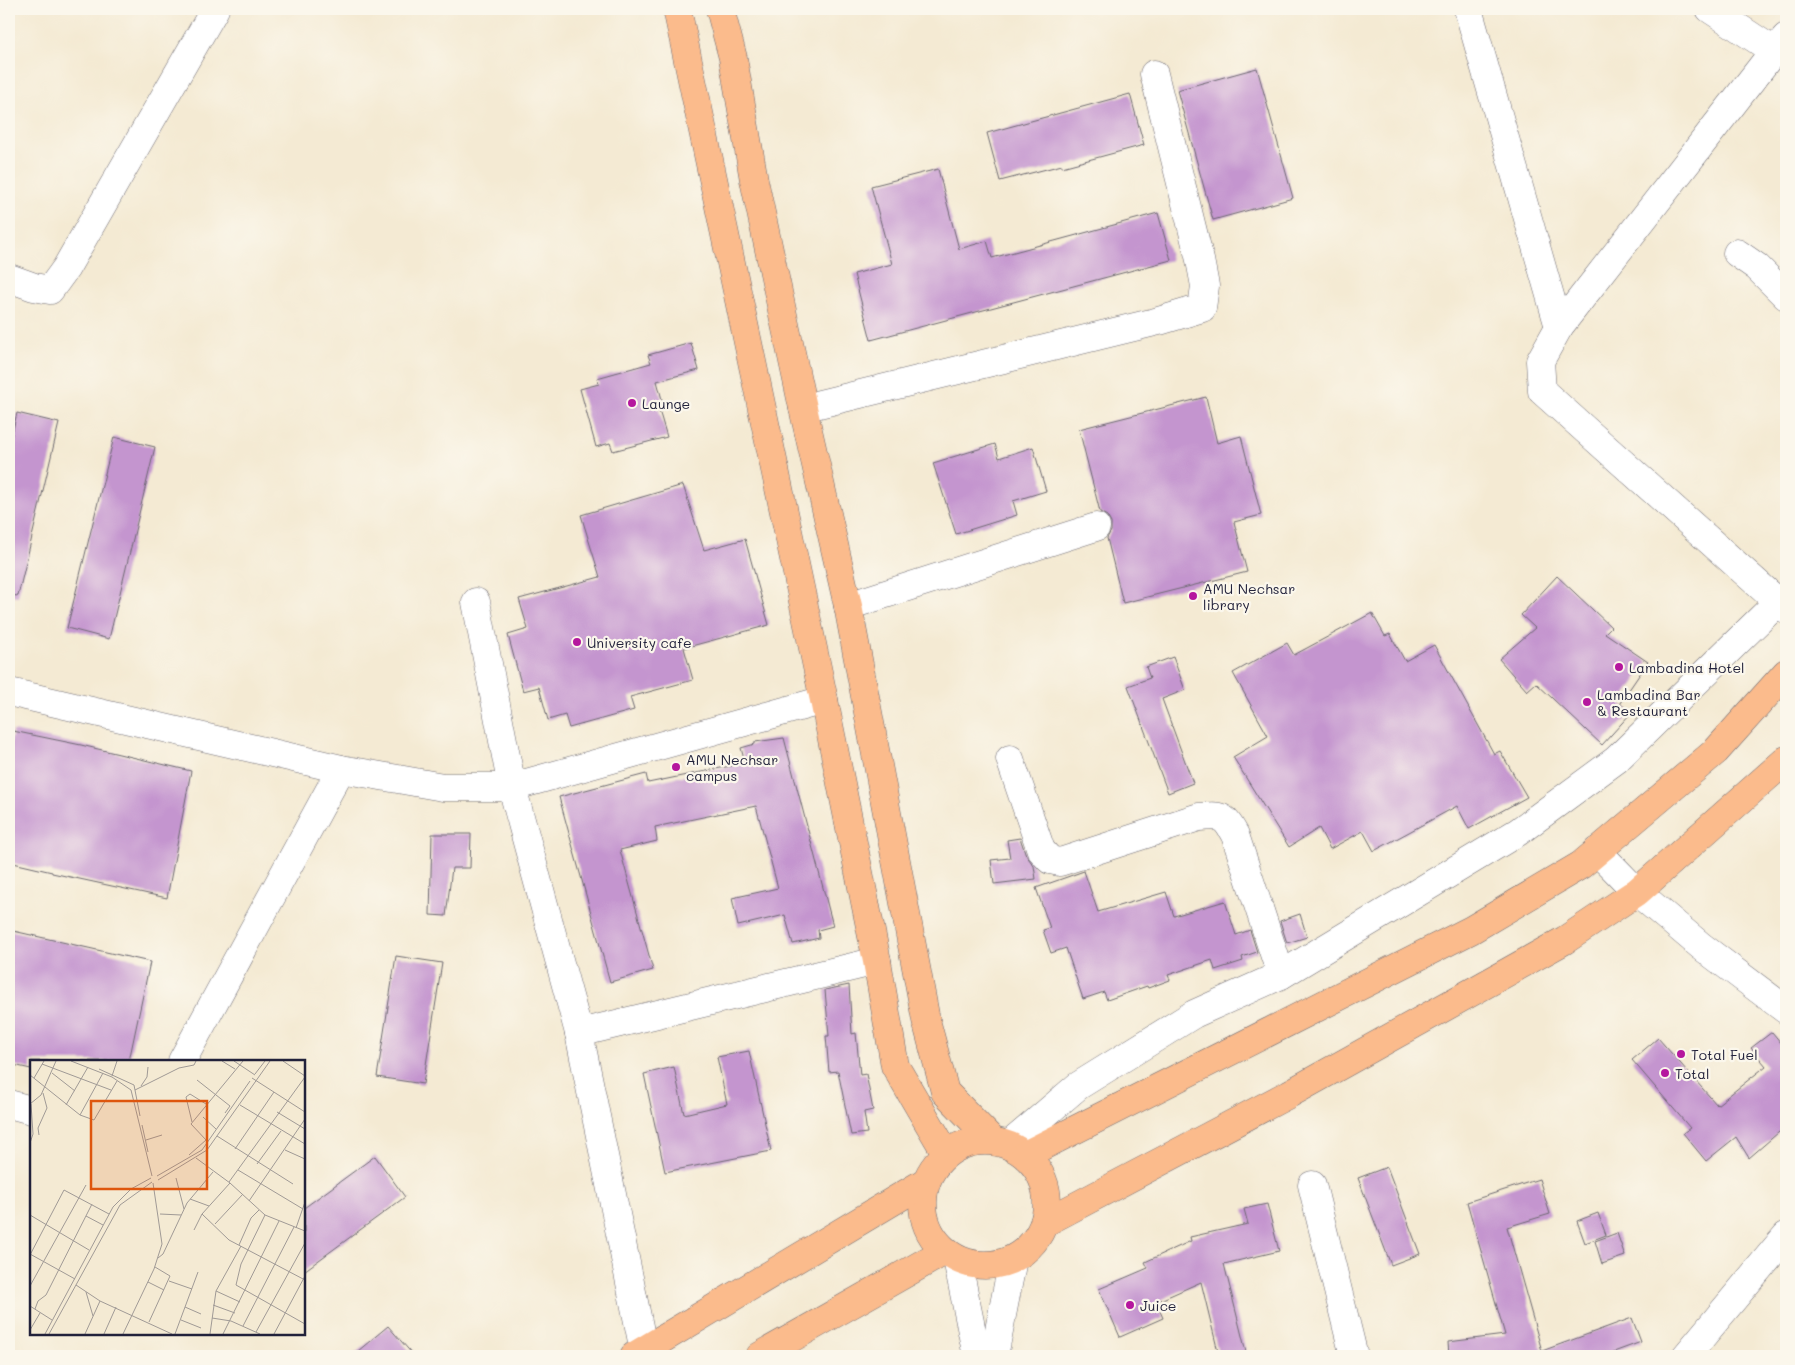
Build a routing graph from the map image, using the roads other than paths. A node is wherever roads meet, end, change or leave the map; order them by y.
1 (215, 9) edge
2 (677, 9) edge
3 (720, 9) edge
4 (1468, 9) edge
5 (1710, 9) edge
6 (1780, 44) edge
7 (1154, 74) dead end
8 (1737, 253) dead end
9 (9, 278) edge
10 (1786, 296) edge
11 (1560, 327) junction
12 (803, 408) junction
13 (1096, 527) dead end
14 (476, 602) dead end
15 (848, 606) junction
16 (1782, 606) edge
17 (1786, 673) edge
18 (9, 692) edge
19 (824, 700) junction
20 (1010, 759) dead end
21 (1786, 760) edge
22 (341, 769) junction
23 (512, 787) junction
24 (1597, 851) junction
25 (1637, 892) junction
26 (877, 961) junction
27 (1281, 975) junction
28 (1786, 1010) edge
29 (579, 1033) junction
30 (183, 1060) edge
31 (9, 1104) edge
32 (30, 1110) edge
33 (1009, 1147) junction
34 (946, 1153) junction
35 (925, 1182) junction
36 (1312, 1185) dead end
37 (1044, 1223) junction
38 (1786, 1236) edge
39 (951, 1255) junction
40 (1012, 1259) junction
41 (639, 1354) edge
42 (760, 1356) edge
43 (977, 1356) edge
44 (994, 1356) edge
45 (1354, 1356) edge
46 (1686, 1356) edge

1 - 9 street
2 - 19 main road
3 - 12 main road
4 - 11 street
5 - 6 street
6 - 11 street
7 - 12 street
8 - 10 street
11 - 16 street
12 - 15 main road
13 - 15 street
14 - 23 street
15 - 33 main road
16 - 27 street
17 - 24 main road
18 - 22 street
19 - 23 street
19 - 26 main road
20 - 27 street
21 - 25 main road
22 - 23 street
22 - 30 street
23 - 29 street
24 - 25 street
24 - 33 main road
25 - 28 street
25 - 37 main road
26 - 29 street
26 - 34 main road
27 - 33 street
29 - 41 street
31 - 32 street
33 - 34 main road
33 - 37 main road
34 - 35 main road
35 - 39 main road
35 - 41 main road
36 - 45 street
37 - 40 main road
38 - 46 street
39 - 40 main road
39 - 42 main road
39 - 43 street
40 - 44 street

